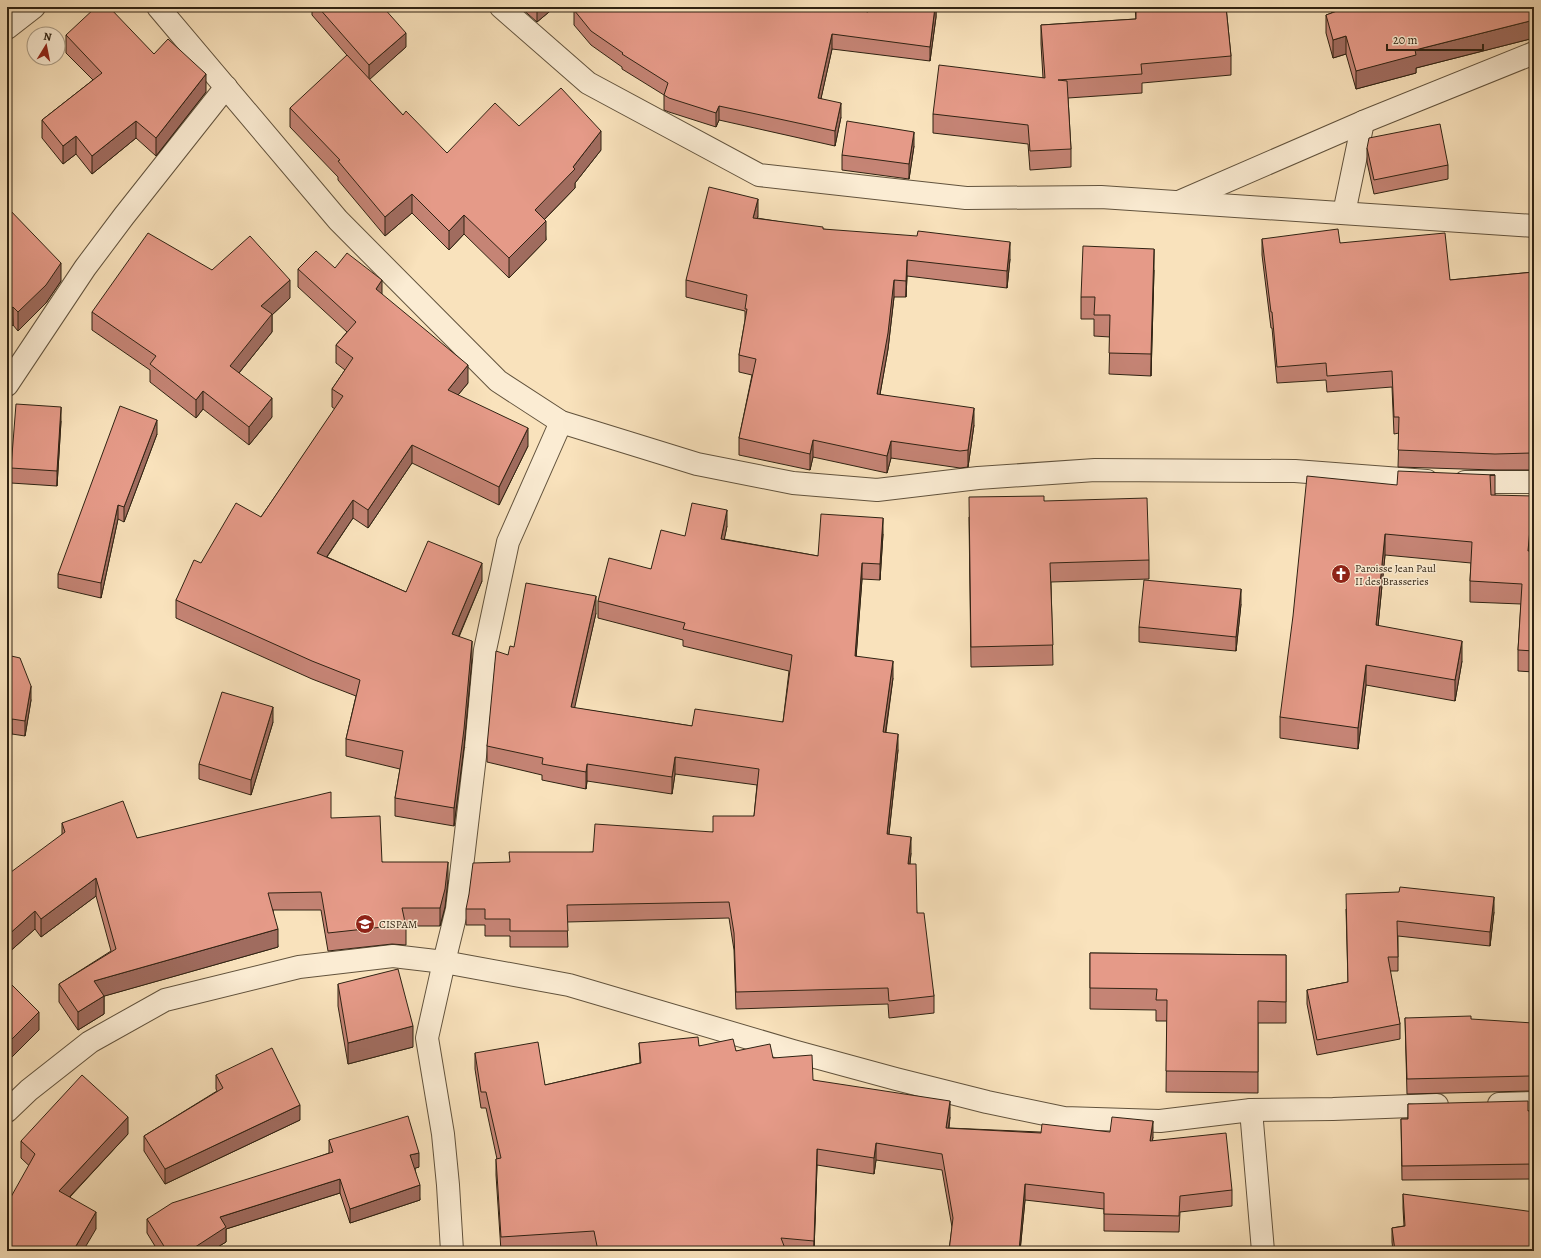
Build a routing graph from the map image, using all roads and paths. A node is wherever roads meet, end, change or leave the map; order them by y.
1 (34, 7) edge
2 (158, 7) edge
3 (501, 7) edge
4 (7, 28) edge
5 (1534, 53) edge
6 (226, 87) junction
7 (1363, 122) junction
8 (1178, 202) junction
9 (1344, 213) junction
10 (1534, 226) edge
11 (7, 385) edge
12 (561, 422) junction
13 (1534, 482) edge
14 (444, 962) junction
15 (1534, 1103) edge
16 (1453, 1105) edge
17 (1482, 1105) edge
18 (1251, 1110) junction
19 (7, 1111) edge
20 (452, 1251) edge
21 (1262, 1251) edge

1 - 4 street
2 - 6 street
3 - 8 street
5 - 7 street
6 - 11 street
6 - 12 street
7 - 8 street
7 - 9 street
8 - 9 street
9 - 10 street
12 - 13 street
12 - 14 street
14 - 18 street
14 - 19 street
14 - 20 street
15 - 17 street
16 - 18 street
18 - 21 street

